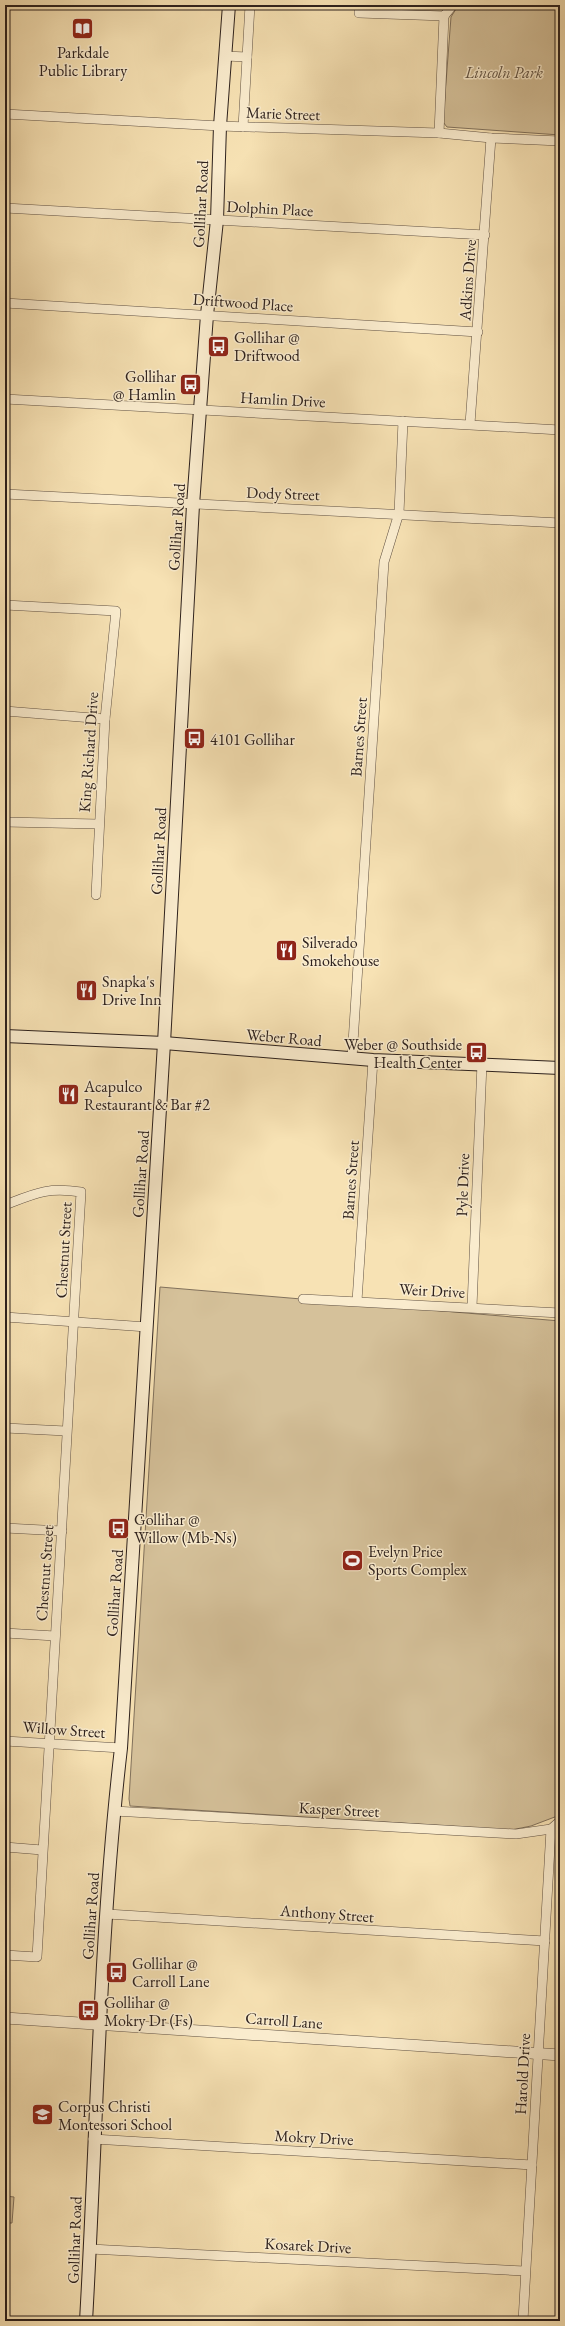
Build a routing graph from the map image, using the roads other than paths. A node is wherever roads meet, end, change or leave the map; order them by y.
1 (229, 5) edge
2 (250, 5) edge
3 (453, 5) edge
4 (359, 9) edge
5 (444, 16) junction
6 (225, 56) junction
7 (247, 57) junction
8 (5, 114) edge
9 (220, 126) junction
10 (243, 127) junction
11 (439, 133) junction
12 (491, 138) junction
13 (560, 141) edge
14 (5, 208) edge
15 (217, 220) junction
16 (486, 235) junction
17 (5, 303) edge
18 (207, 315) junction
19 (478, 332) junction
20 (5, 399) edge
21 (201, 410) junction
22 (403, 421) junction
23 (470, 424) junction
24 (560, 430) edge
25 (5, 494) edge
26 (193, 505) junction
27 (399, 513) junction
28 (560, 524) edge
29 (5, 605) edge
30 (5, 711) edge
31 (105, 719) junction
32 (5, 822) edge
33 (98, 824) junction
34 (96, 895) dead end
35 (5, 1036) edge
36 (164, 1043) junction
37 (352, 1058) junction
38 (373, 1060) junction
39 (482, 1063) junction
40 (560, 1068) edge
41 (5, 1205) edge
42 (303, 1299) dead end
43 (357, 1301) junction
44 (472, 1307) junction
45 (560, 1313) edge
46 (5, 1316) edge
47 (74, 1321) junction
48 (147, 1327) junction
49 (5, 1428) edge
50 (66, 1431) junction
51 (5, 1528) edge
52 (62, 1531) junction
53 (5, 1633) edge
54 (55, 1636) junction
55 (5, 1741) edge
56 (49, 1744) junction
57 (121, 1748) junction
58 (114, 1811) junction
59 (560, 1821) edge
60 (551, 1829) junction
61 (5, 1847) edge
62 (42, 1850) junction
63 (107, 1914) junction
64 (545, 1941) junction
65 (5, 1955) edge
66 (5, 2018) edge
67 (98, 2023) junction
68 (538, 2055) junction
69 (560, 2055) edge
70 (93, 2139) junction
71 (532, 2165) junction
72 (90, 2249) junction
73 (525, 2271) junction
74 (86, 2321) edge
75 (523, 2321) edge

1 - 6 main road, Gollihar Road
2 - 7 street
3 - 5 street
4 - 5 street
5 - 11 street
6 - 7 street
6 - 9 main road, Gollihar Road
7 - 10 street
8 - 9 street, Marie Street
9 - 10 street, Marie Street
9 - 15 main road, Gollihar Road
10 - 11 street, Marie Street
11 - 12 street, Marie Street
12 - 13 street, Marie Street
12 - 16 street, Adkins Drive
14 - 15 street, Dolphin Place
15 - 16 street, Dolphin Place
15 - 18 main road, Gollihar Road
16 - 19 street, Adkins Drive
17 - 18 street, Driftwood Place
18 - 19 street, Driftwood Place
18 - 21 main road, Gollihar Road
19 - 23 street, Adkins Drive
20 - 21 street, Hamlin Drive
21 - 22 street, Hamlin Drive
21 - 26 main road, Gollihar Road
22 - 23 street, Hamlin Drive
22 - 27 street, Barnes Street
23 - 24 street, Hamlin Drive
25 - 26 street, Dody Street
26 - 27 street, Dody Street
26 - 36 main road, Gollihar Road
27 - 28 street, Dody Street
27 - 37 street, Barnes Street
29 - 31 street, King Richard Drive
30 - 31 street
31 - 33 street, King Richard Drive
32 - 33 street
33 - 34 street, King Richard Drive
35 - 36 main road, Weber Road
36 - 37 main road, Weber Road
36 - 48 main road, Gollihar Road
37 - 38 main road, Weber Road
38 - 39 main road, Weber Road
38 - 43 street, Barnes Street
39 - 40 main road, Weber Road
39 - 44 street, Pyle Drive
41 - 47 street, Chestnut Street
42 - 43 street, Weir Drive
43 - 44 street, Weir Drive
44 - 45 street, Weir Drive
46 - 47 street
47 - 48 street
47 - 50 street, Chestnut Street
48 - 57 main road, Gollihar Road
49 - 50 street
50 - 52 street, Chestnut Street
51 - 52 street
52 - 54 street, Chestnut Street
53 - 54 street
54 - 56 street, Chestnut Street
55 - 56 street, Willow Street
56 - 57 street, Willow Street
56 - 62 street, Chestnut Street
57 - 58 main road, Gollihar Road
58 - 60 street, Kasper Street
58 - 63 main road, Gollihar Road
59 - 60 street
60 - 64 street, Harold Drive
61 - 62 street
62 - 65 street, Chestnut Street
63 - 64 street, Anthony Street
63 - 67 main road, Gollihar Road
64 - 68 street, Harold Drive
66 - 67 street, Carroll Lane
67 - 68 street, Carroll Lane
67 - 70 main road, Gollihar Road
68 - 69 street, Carroll Lane
68 - 71 street, Harold Drive
70 - 71 street, Mokry Drive
70 - 72 main road, Gollihar Road
71 - 73 street, Harold Drive
72 - 73 street, Kosarek Drive
72 - 74 main road, Gollihar Road
73 - 75 street, Harold Drive

